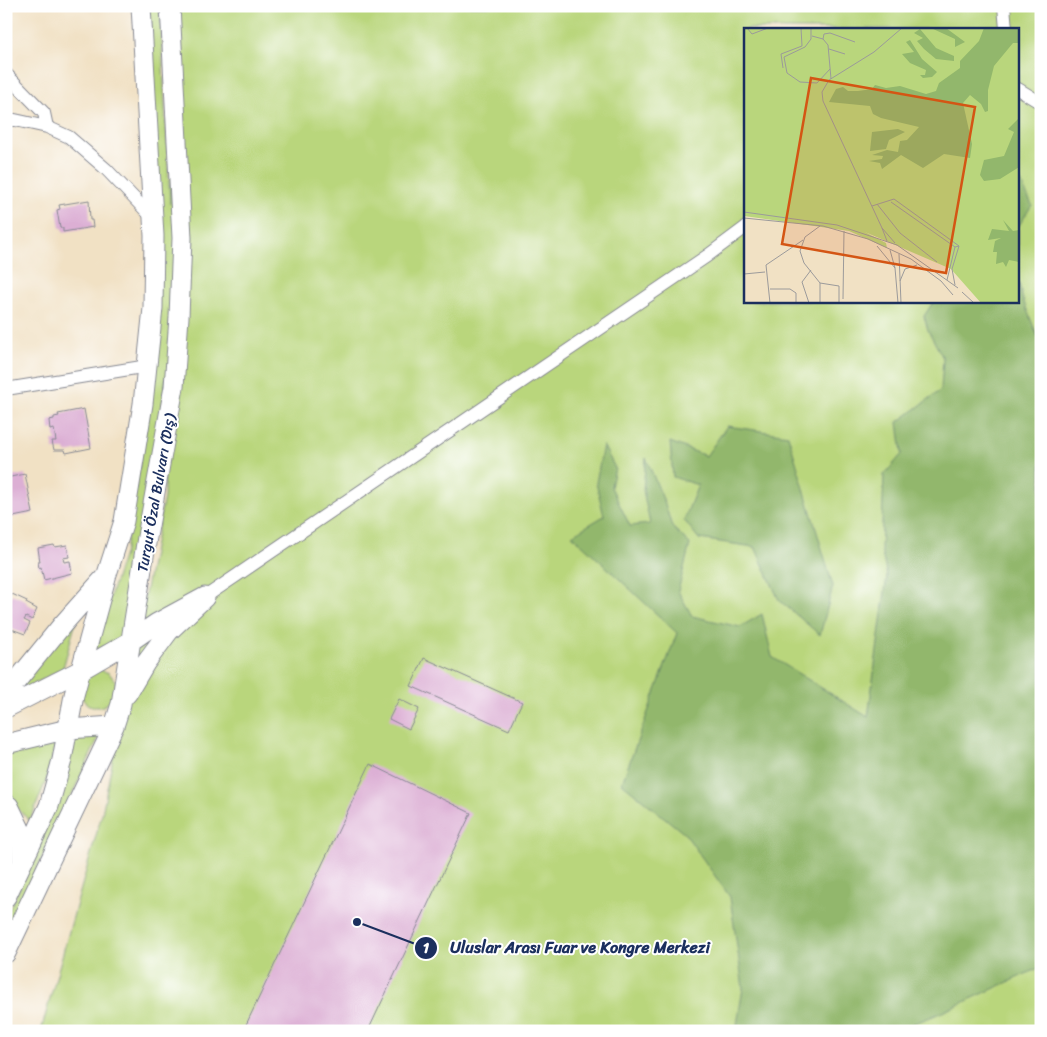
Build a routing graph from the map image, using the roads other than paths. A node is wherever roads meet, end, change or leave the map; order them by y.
1 (141, 6) edge
2 (170, 6) edge
3 (1004, 6) edge
4 (1006, 28) edge
5 (6, 74) edge
6 (1020, 90) edge
7 (1041, 103) edge
8 (6, 120) edge
9 (47, 127) junction
10 (153, 218) junction
11 (744, 229) edge
12 (148, 366) junction
13 (6, 389) edge
14 (108, 574) junction
15 (205, 597) junction
16 (131, 641) junction
17 (81, 670) junction
18 (6, 694) edge
19 (121, 704) junction
20 (6, 708) edge
21 (114, 726) junction
22 (68, 729) junction
23 (6, 744) edge
24 (6, 804) edge
25 (22, 863) junction
26 (6, 897) edge
27 (6, 953) edge

1 - 10 main road, Turgut Özal Bulvarı (Dış)
2 - 16 main road, Turgut Özal Bulvarı (Dış)
3 - 4 street
5 - 9 street
6 - 7 street
8 - 9 street
9 - 10 street
10 - 12 main road, Turgut Özal Bulvarı (Dış)
11 - 15 street
12 - 13 street
12 - 14 main road, Turgut Özal Bulvarı (Dış)
14 - 17 main road, Turgut Özal Bulvarı (Dış)
14 - 18 main road
15 - 16 main road
15 - 19 main road
16 - 17 main road
16 - 19 main road, Turgut Özal Bulvarı (Dış)
17 - 20 main road
17 - 22 main road, Turgut Özal Bulvarı (Dış)
19 - 21 main road, Turgut Özal Bulvarı (Dış)
21 - 22 main road
21 - 27 main road, Turgut Özal Bulvarı (Dış)
22 - 23 main road
22 - 25 main road, Turgut Özal Bulvarı (Dış)
24 - 25 main road
25 - 26 main road, Turgut Özal Bulvarı (Dış)

